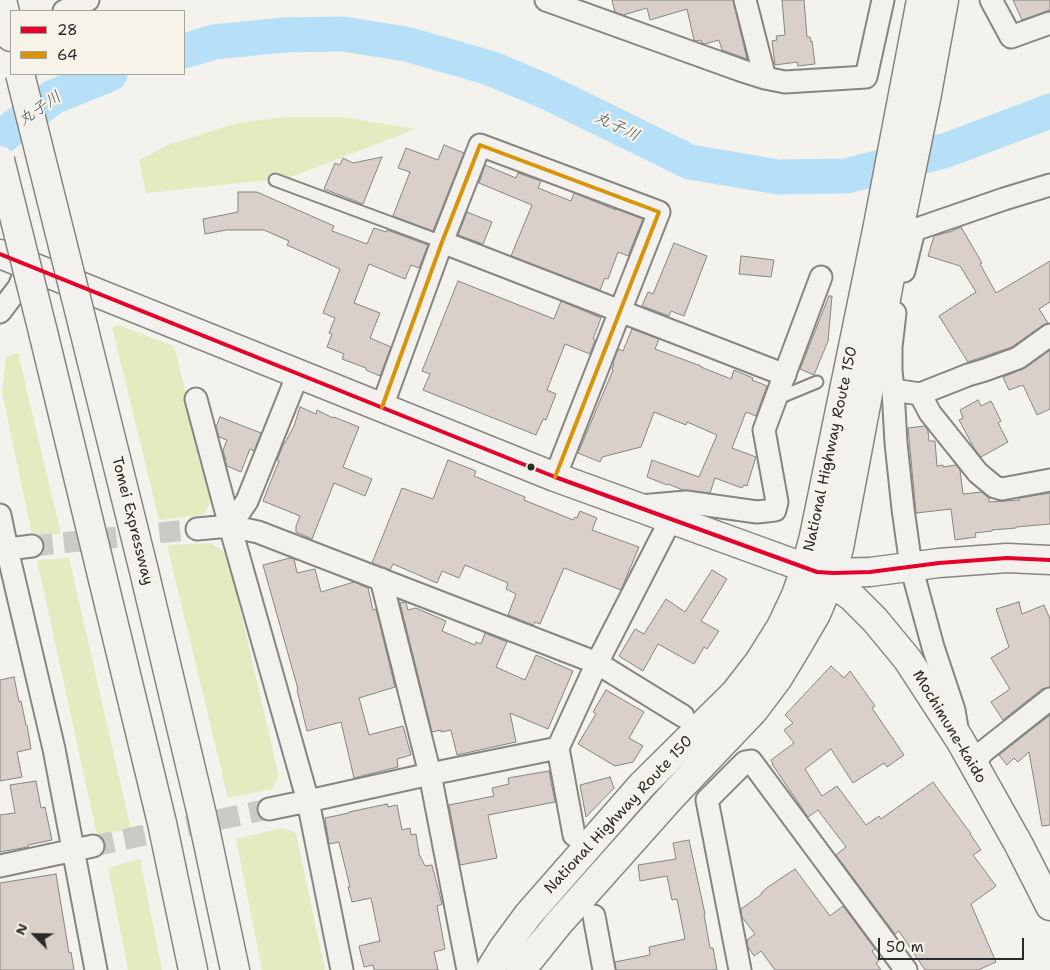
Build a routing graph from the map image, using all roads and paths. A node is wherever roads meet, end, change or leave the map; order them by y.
1 (2, 0) edge
2 (88, 0) edge
3 (546, 0) edge
4 (745, 0) edge
5 (883, 0) edge
6 (921, 0) edge
7 (944, 0) edge
8 (991, 0) edge
9 (587, 8) edge
10 (66, 10) edge
11 (1050, 22) edge
12 (10, 33) edge
13 (20, 75) edge
14 (765, 78) junction
15 (914, 101) junction
16 (0, 160) edge
17 (275, 180) dead end
18 (1050, 185) edge
19 (898, 227) junction
20 (442, 242) junction
21 (10, 258) edge
22 (821, 278) dead end
23 (0, 312) edge
24 (620, 312) junction
25 (1050, 335) edge
26 (298, 374) junction
27 (785, 375) junction
28 (817, 382) dead end
29 (893, 390) junction
30 (920, 394) junction
31 (196, 399) dead end
32 (776, 399) junction
33 (382, 407) junction
34 (555, 477) junction
35 (1050, 480) edge
36 (636, 506) junction
37 (0, 515) edge
38 (672, 519) junction
39 (230, 526) junction
40 (197, 529) tunnel mouth
41 (32, 546) tunnel mouth
42 (3, 549) edge
43 (1050, 560) edge
44 (912, 566) junction
45 (822, 573) junction
46 (381, 579) junction
47 (598, 664) junction
48 (1050, 699) edge
49 (683, 716) dead end
50 (960, 740) junction
51 (558, 748) junction
52 (973, 764) junction
53 (430, 774) junction
54 (308, 802) junction
55 (269, 809) tunnel mouth
56 (574, 835) dead end
57 (83, 848) junction
58 (0, 866) edge
59 (1050, 906) edge
60 (594, 916) dead end
61 (96, 970) edge
62 (193, 970) edge
63 (235, 970) edge
64 (342, 970) edge
65 (468, 970) edge
66 (490, 970) edge
67 (520, 970) edge
68 (604, 970) edge
69 (740, 970) edge
70 (906, 970) edge

1 - 12 main road
2 - 10 street
3 - 9 street
4 - 14 street
5 - 14 street
6 - 15 main road, National Highway Route 150
7 - 15 main road, National Highway Route 150
8 - 11 street
9 - 14 street
13 - 63 main road, Tomei Expressway, bridge
15 - 19 main road, National Highway Route 150
16 - 62 main road, bridge
17 - 20 lane
18 - 19 street
19 - 29 street
19 - 45 main road, National Highway Route 150
20 - 24 street
20 - 24 street
20 - 33 street
21 - 23 street
21 - 26 main road, Mochimune-kaido
22 - 27 street
24 - 27 street
24 - 34 street
25 - 30 street
26 - 33 main road, Mochimune-kaido
26 - 39 street
27 - 32 street
28 - 32 lane
29 - 30 street
29 - 44 street
30 - 35 street
31 - 39 street
32 - 36 street
33 - 34 main road, Mochimune-kaido
34 - 36 main road, Mochimune-kaido
36 - 38 main road, Mochimune-kaido
37 - 42 street
38 - 45 main road, Mochimune-kaido
38 - 47 street
39 - 40 street
39 - 46 street
39 - 54 street
41 - 42 street
42 - 57 street
43 - 44 main road
44 - 45 main road
44 - 50 street
45 - 50 main road, Mochimune-kaido
45 - 66 main road, National Highway Route 150
45 - 67 main road, National Highway Route 150
46 - 47 street
46 - 53 street
47 - 49 street
47 - 51 street
48 - 52 street
50 - 52 main road, Mochimune-kaido
51 - 53 street
51 - 56 street
52 - 59 main road, Mochimune-kaido
53 - 54 street
53 - 65 street
54 - 55 street
54 - 64 street
57 - 58 street
57 - 61 street
60 - 68 street
69 - 70 street

